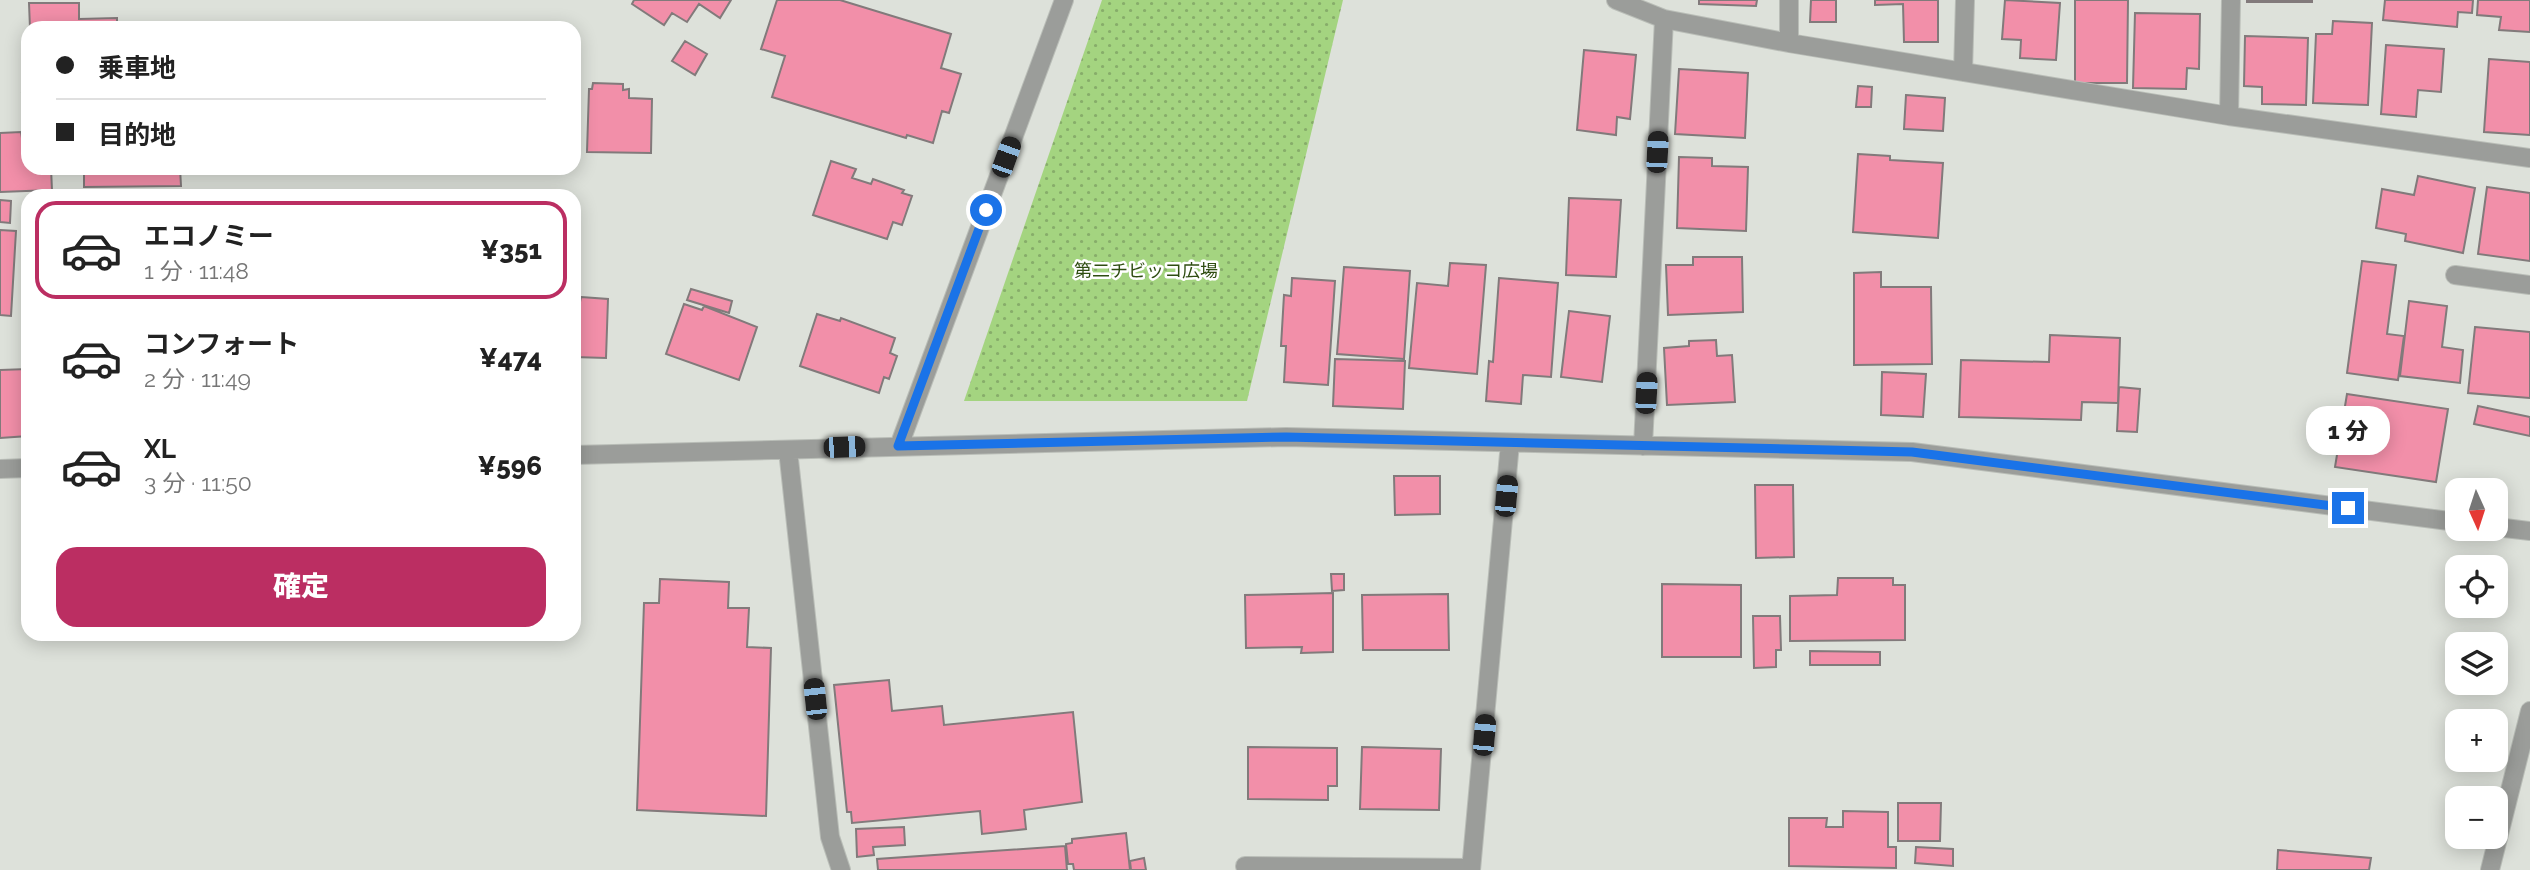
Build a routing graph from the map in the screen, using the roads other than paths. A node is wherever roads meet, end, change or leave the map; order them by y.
1 (1065, 0) edge
2 (1616, 0) edge
3 (1789, 0) edge
4 (1965, 0) edge
5 (2231, 0) edge
6 (1664, 19) junction
7 (1789, 43) junction
8 (1963, 72) junction
9 (2229, 116) junction
10 (2530, 158) edge
11 (2455, 275) dead end
12 (2530, 285) edge
13 (1510, 443) junction
14 (898, 446) junction
15 (1643, 446) junction
16 (788, 450) junction
17 (581, 455) edge
18 (21, 468) edge
19 (0, 469) edge
20 (2445, 520) edge
21 (2508, 528) edge
22 (2530, 531) edge
23 (2530, 711) edge
24 (1245, 866) dead end
25 (1471, 869) edge
26 (841, 870) edge
27 (2490, 870) edge

1 - 14 street
2 - 6 street
3 - 7 street
4 - 8 street
5 - 9 street
6 - 7 street
6 - 15 street
7 - 8 street
8 - 9 street
9 - 10 street
11 - 12 street
13 - 14 street
13 - 15 street
13 - 25 street
14 - 16 street
15 - 20 street
16 - 17 street
16 - 26 street
18 - 19 street
21 - 22 street
23 - 27 street
24 - 25 street

